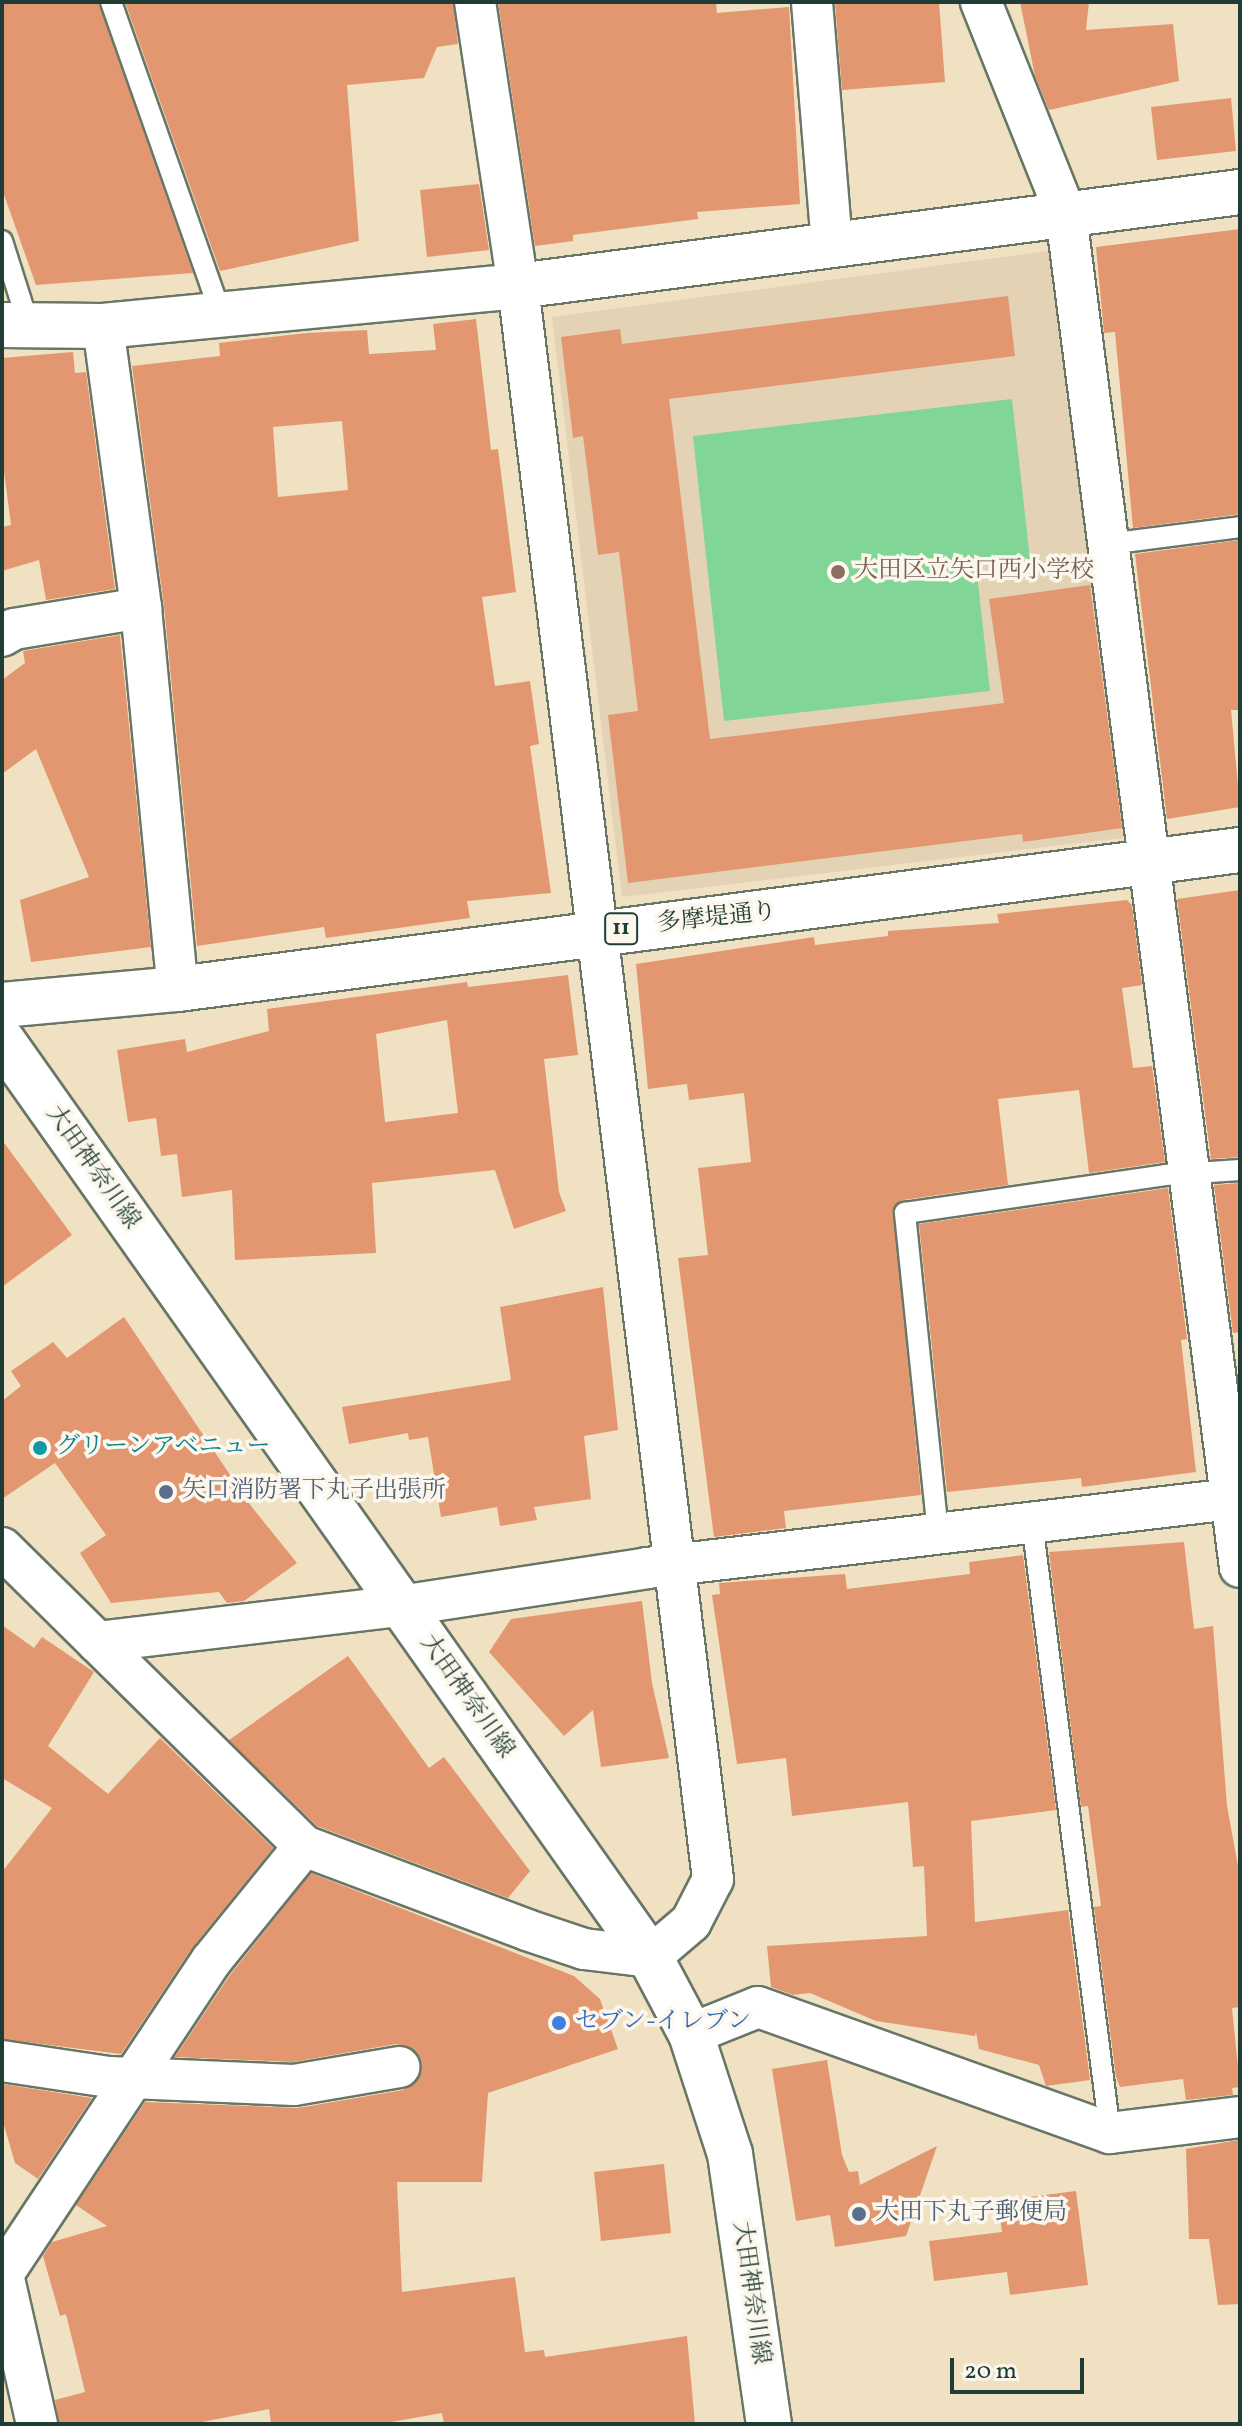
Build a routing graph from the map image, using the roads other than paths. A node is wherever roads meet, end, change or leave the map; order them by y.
1 (111, 2) edge
2 (475, 2) edge
3 (812, 2) edge
4 (981, 2) edge
5 (1240, 192) edge
6 (1066, 215) junction
7 (2, 241) edge
8 (832, 245) junction
9 (518, 286) junction
10 (222, 317) junction
11 (15, 324) edge
12 (103, 326) junction
13 (1240, 527) edge
14 (1108, 544) junction
15 (141, 608) junction
16 (2, 636) edge
17 (1240, 850) edge
18 (1150, 863) junction
19 (597, 932) junction
20 (178, 989) junction
21 (2, 1005) edge
22 (2, 1040) edge
23 (1240, 1170) edge
24 (1190, 1175) junction
25 (1236, 1498) edge
26 (1032, 1522) junction
27 (938, 1533) junction
28 (2, 1548) edge
29 (676, 1564) junction
30 (1240, 1567) edge
31 (400, 1606) junction
32 (97, 1642) junction
33 (304, 1846) junction
34 (650, 1957) junction
35 (691, 2034) junction
36 (2, 2061) edge
37 (399, 2067) dead end
38 (131, 2077) junction
39 (1240, 2117) edge
40 (1110, 2133) junction
41 (4, 2289) edge
42 (37, 2424) edge
43 (769, 2424) edge

1 - 10 lane
2 - 9 street
3 - 8 street
4 - 6 street
5 - 6 main road
6 - 8 main road
6 - 14 street
7 - 11 lane
8 - 9 main road
9 - 10 main road
9 - 19 street
10 - 12 main road
11 - 12 main road
12 - 15 street
13 - 14 lane
14 - 18 street
15 - 16 street
15 - 20 street
17 - 18 main road, 多摩堤通り / 11
18 - 19 main road, 多摩堤通り / 11
18 - 24 street
19 - 20 main road, 多摩堤通り / 11
19 - 29 street
20 - 21 main road, 多摩堤通り / 11
22 - 31 main road, 大田神奈川線
23 - 24 lane
24 - 25 street
24 - 27 lane
25 - 26 street
25 - 30 street
26 - 27 street
26 - 40 lane
27 - 29 street
28 - 32 street
29 - 31 street
29 - 34 street
31 - 32 street
31 - 34 main road, 大田神奈川線
32 - 33 street
33 - 34 street
33 - 38 street
34 - 35 main road, 大田神奈川線
35 - 40 street
35 - 43 main road, 大田神奈川線
36 - 38 street
37 - 38 street
38 - 41 street
39 - 40 street
41 - 42 street

